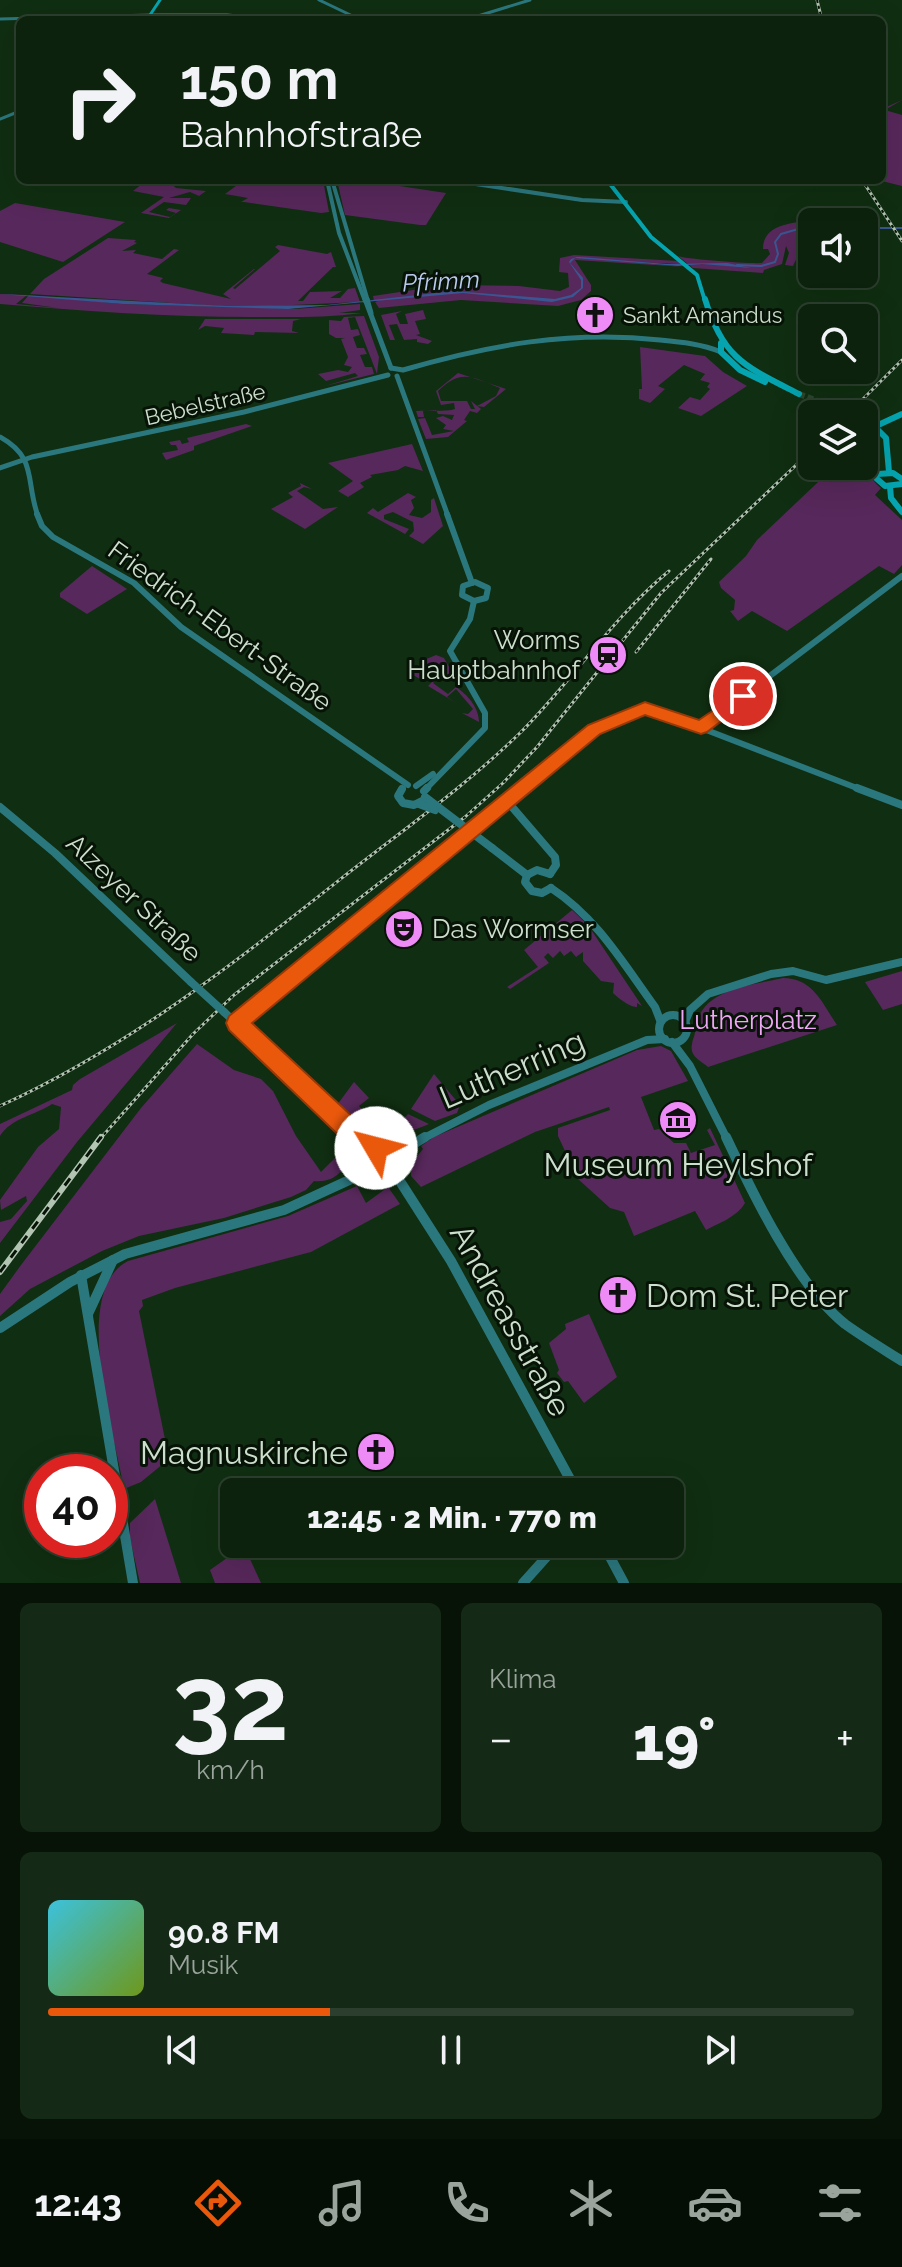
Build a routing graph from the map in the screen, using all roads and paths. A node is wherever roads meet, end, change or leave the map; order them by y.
1 (160, 0) edge
2 (319, 0) edge
3 (530, 0) edge
4 (150, 15) junction
5 (112, 16) edge
6 (239, 16) edge
7 (353, 16) edge
8 (479, 16) edge
9 (331, 184) edge
10 (476, 184) edge
11 (610, 184) edge
12 (626, 202) junction
13 (721, 341) junction
14 (704, 347) junction
15 (721, 352) junction
16 (390, 364) junction
17 (403, 370) junction
18 (388, 375) junction
19 (397, 376) junction
20 (770, 382) junction
21 (799, 394) tunnel mouth
22 (902, 414) edge
23 (889, 421) junction
24 (884, 434) junction
25 (0, 437) edge
26 (27, 458) junction
27 (0, 468) edge
28 (889, 472) junction
29 (902, 482) edge
30 (890, 487) junction
31 (902, 512) edge
32 (902, 576) edge
33 (472, 583) junction
34 (474, 601) junction
35 (701, 728) junction
36 (417, 792) junction
37 (507, 801) junction
38 (902, 805) edge
39 (0, 807) edge
40 (550, 874) junction
41 (527, 875) junction
42 (551, 888) junction
43 (902, 962) edge
44 (669, 1020) junction
45 (237, 1023) junction
46 (647, 1040) junction
47 (683, 1040) junction
48 (668, 1041) junction
49 (690, 1066) junction
50 (374, 1151) junction
51 (400, 1152) junction
52 (371, 1170) junction
53 (396, 1175) junction
54 (113, 1259) junction
55 (81, 1275) junction
56 (87, 1316) junction
57 (0, 1328) edge
58 (902, 1361) edge
59 (569, 1478) edge
60 (545, 1558) edge
61 (611, 1558) edge
62 (133, 1583) edge
63 (523, 1583) edge
64 (624, 1583) edge

1 - 4 main road
2 - 7 street
3 - 8 street
4 - 5 street
4 - 6 main road
9 - 16 street
10 - 12 street
11 - 12 main road
12 - 13 main road
13 - 14 street
13 - 15 main road
13 - 20 main road
14 - 15 street
14 - 17 street
15 - 20 main road
16 - 17 street
16 - 18 street
17 - 19 street
18 - 19 street
18 - 26 street, Bebelstraße
19 - 33 street
20 - 21 main road
22 - 23 main road
23 - 24 main road
23 - 24 main road
24 - 28 main road
25 - 26 street
26 - 27 street, Bebelstraße
26 - 36 street, Friedrich-Ebert-Straße
28 - 29 main road
28 - 30 main road
29 - 30 main road
30 - 31 main road
32 - 35 street
33 - 34 street
33 - 34 street
34 - 36 street
35 - 37 street
35 - 38 street
36 - 41 street, Friedrich-Ebert-Straße, bridge
37 - 40 street
37 - 45 street
39 - 45 street, Alzeyer Straße, bridge
40 - 41 street
40 - 42 street
41 - 42 street
42 - 44 street
43 - 44 street, Lutherring
44 - 46 street, Lutherring
44 - 47 street
44 - 48 street
45 - 50 street
46 - 48 street, Lutherring
46 - 51 street, Lutherring
47 - 48 street, Lutherring
47 - 49 street
48 - 49 street
49 - 58 street
50 - 51 street
50 - 52 street
51 - 53 street
52 - 53 street
52 - 54 street
53 - 59 street, Andreasstraße
54 - 55 street
54 - 56 street
55 - 56 street
55 - 57 street
56 - 62 street
60 - 63 street
61 - 64 street

